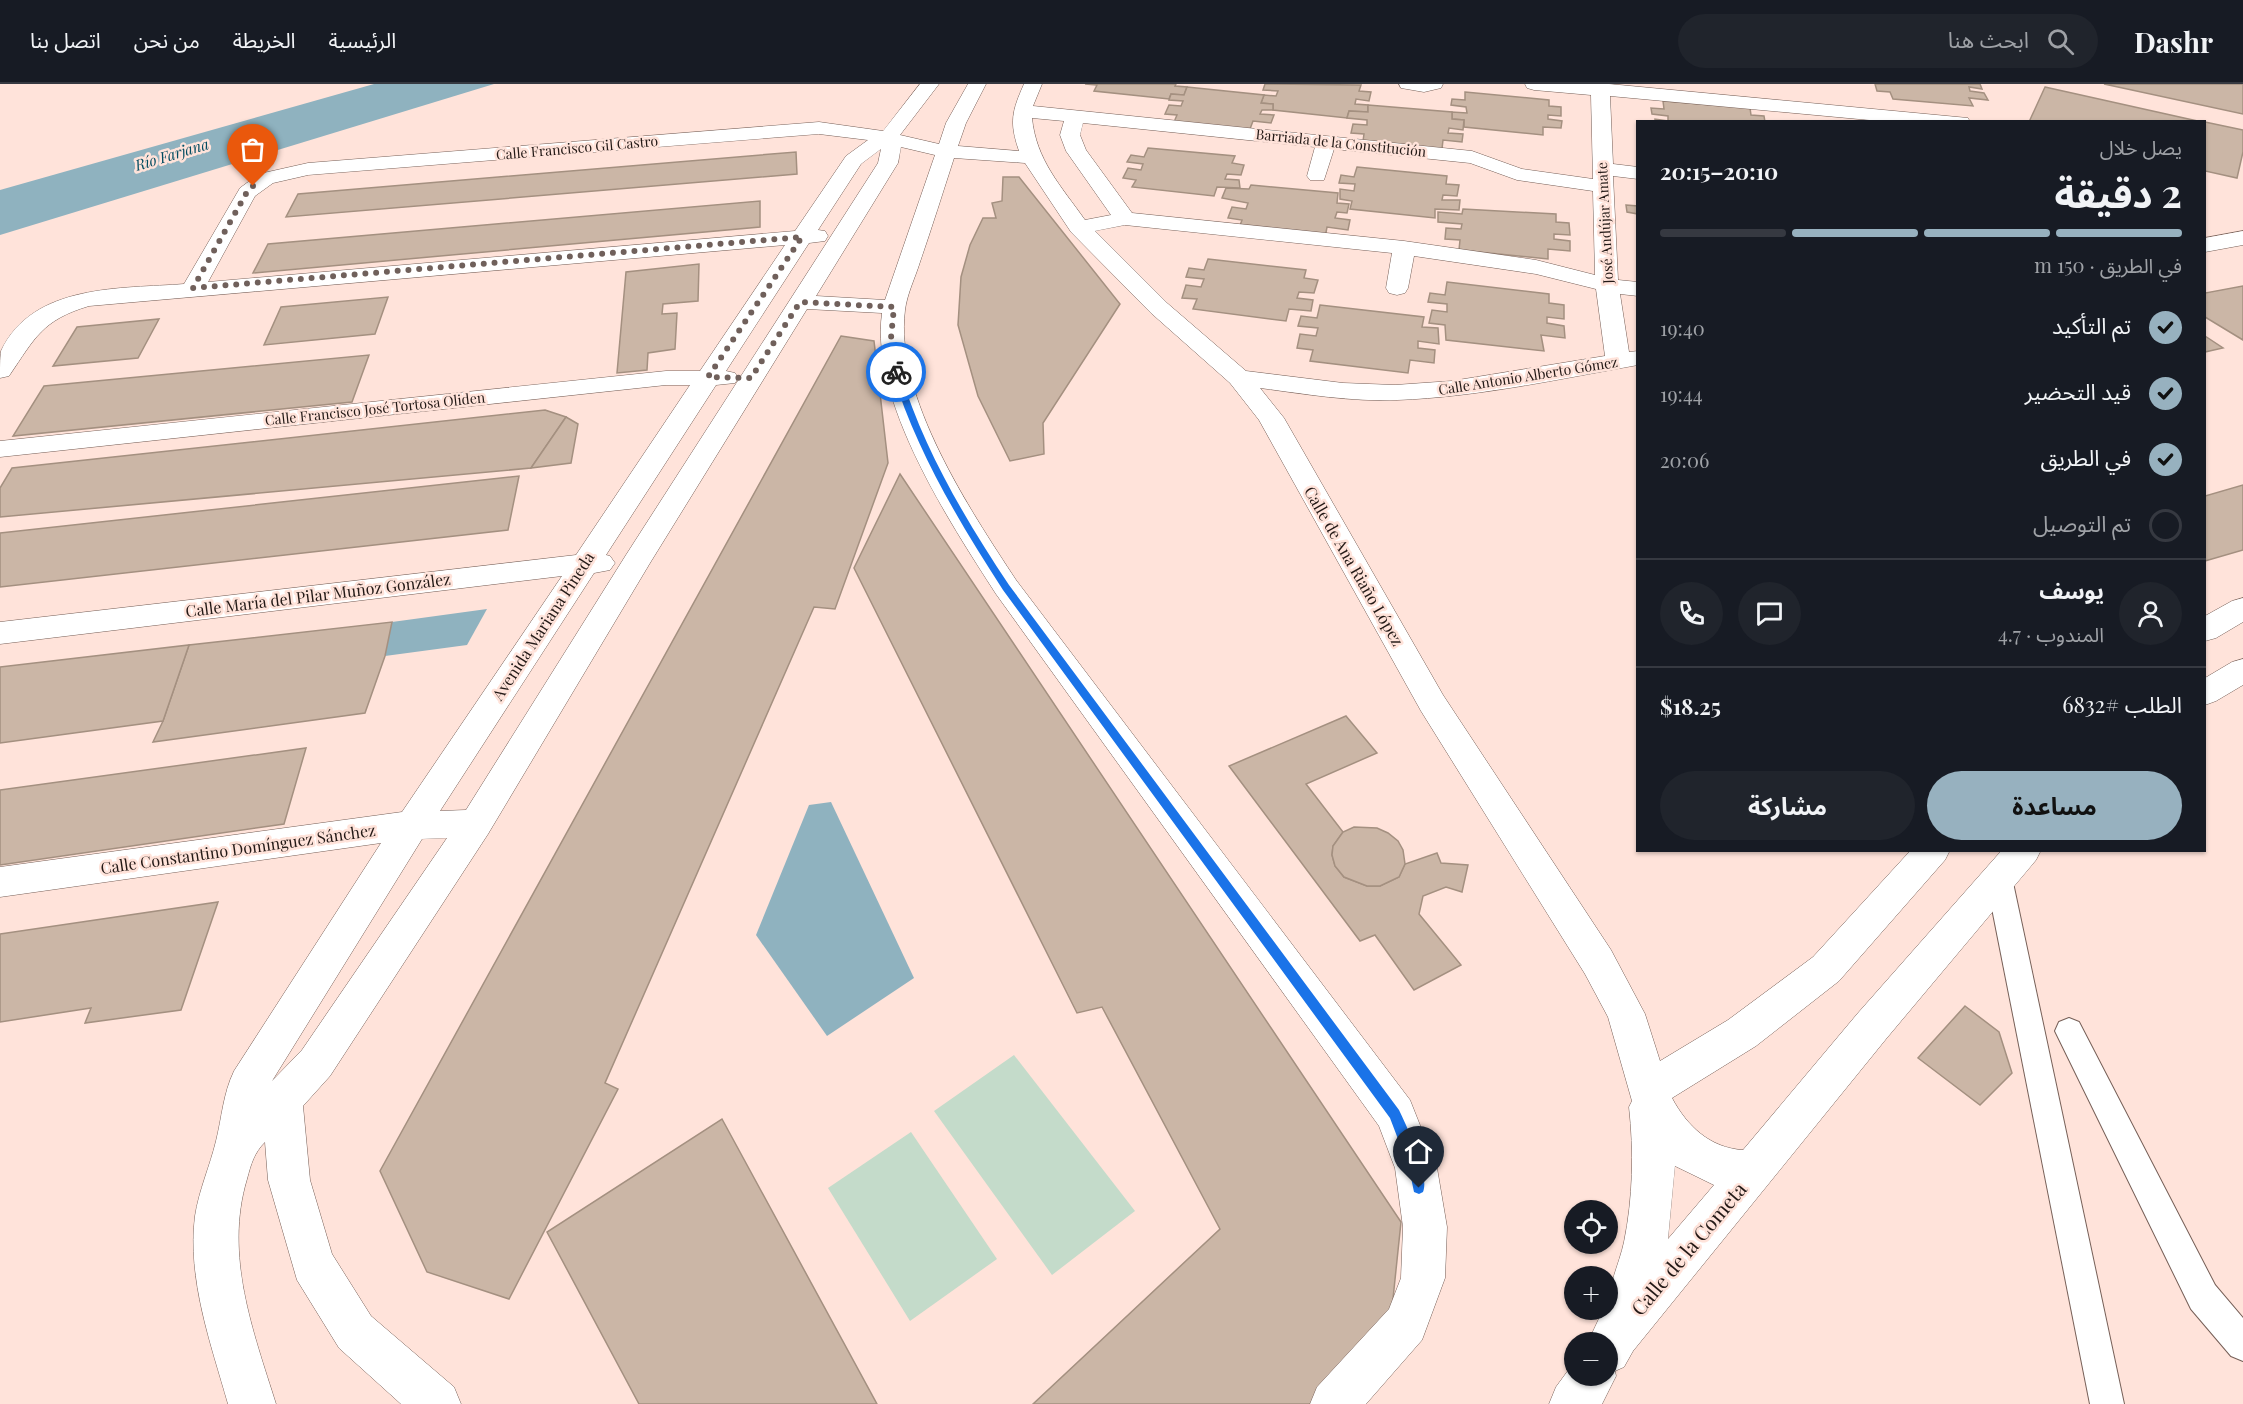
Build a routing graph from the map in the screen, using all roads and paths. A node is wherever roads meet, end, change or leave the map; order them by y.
1 (930, 84) edge
2 (977, 84) edge
3 (1033, 84) edge
4 (1408, 84) edge
5 (1434, 84) edge
6 (1534, 84) edge
7 (1600, 87) edge
8 (1022, 111) junction
9 (1075, 117) junction
10 (1940, 120) edge
11 (888, 138) junction
12 (1326, 141) junction
13 (946, 151) junction
14 (1031, 158) junction
15 (1636, 173) edge
16 (1517, 174) junction
17 (1317, 176) dead end
18 (1602, 177) junction
19 (1515, 198) dead end
20 (1125, 219) junction
21 (1079, 228) junction
22 (844, 236) junction
23 (802, 237) junction
24 (2243, 238) edge
25 (2206, 245) edge
26 (1404, 248) junction
27 (1607, 285) junction
28 (193, 288) junction
29 (1397, 288) dead end
30 (1636, 289) edge
31 (800, 302) junction
32 (894, 307) junction
33 (1628, 360) edge
34 (0, 370) edge
35 (708, 377) junction
36 (751, 378) junction
37 (1239, 378) junction
38 (0, 449) edge
39 (636, 562) junction
40 (584, 564) junction
41 (2243, 608) edge
42 (2206, 629) edge
43 (0, 633) edge
44 (2243, 670) edge
45 (2206, 692) edge
46 (476, 824) junction
47 (412, 825) junction
48 (1931, 852) edge
49 (2011, 864) edge
50 (0, 882) edge
51 (2069, 1031) dead end
52 (1648, 1090) junction
53 (282, 1100) junction
54 (237, 1140) junction
55 (1753, 1171) junction
56 (1617, 1332) edge
57 (1618, 1337) edge
58 (2243, 1344) edge
59 (1586, 1386) edge
60 (252, 1404) edge
61 (437, 1404) edge
62 (1334, 1404) edge
63 (1573, 1404) edge
64 (2107, 1404) edge

1 - 11 street, Avenida Mariana Pineda
2 - 13 street
3 - 8 street, Calle de Ana Riaño López
4 - 5 street
6 - 7 street
7 - 10 street
7 - 18 street, José Andújar Amate
8 - 9 street, Barriada de la Constitución
8 - 14 street, Calle de Ana Riaño López
9 - 12 street, Barriada de la Constitución
9 - 20 street
11 - 13 street, Calle Francisco Gil Castro
11 - 22 street
11 - 23 street, Avenida Mariana Pineda
11 - 28 street, Calle Francisco Gil Castro
12 - 16 street, Barriada de la Constitución
12 - 17 street
13 - 14 street, Calle Francisco Gil Castro
13 - 32 street
14 - 21 street, Calle de Ana Riaño López
15 - 18 street, Barriada de la Constitución
16 - 18 street, Barriada de la Constitución
16 - 19 street
18 - 27 street, José Andújar Amate
20 - 21 street
20 - 26 street
21 - 37 street, Calle de Ana Riaño López
22 - 23 street
22 - 31 street
23 - 28 street
23 - 35 street, Avenida Mariana Pineda
24 - 25 street
26 - 27 street
26 - 29 street
27 - 30 street
27 - 33 street, José Andújar Amate
28 - 34 street
31 - 32 street
31 - 36 street
32 - 62 street
33 - 37 street, Calle Antonio Alberto Gómez
35 - 36 street, Calle Francisco José Tortosa Oliden
35 - 38 street, Calle Francisco José Tortosa Oliden
35 - 40 street, Avenida Mariana Pineda
36 - 39 street
37 - 52 street, Calle de Ana Riaño López
39 - 40 street, Calle María del Pilar Muñoz González
39 - 46 street
40 - 43 street, Calle María del Pilar Muñoz González
40 - 47 street, Avenida Mariana Pineda
41 - 42 street
44 - 45 street
46 - 47 street, Calle Constantino Domínguez Sánchez
46 - 53 street
47 - 50 street, Calle Constantino Domínguez Sánchez
47 - 54 street, Avenida Mariana Pineda
48 - 52 street
49 - 55 street, Calle de la Cometa
49 - 64 lane
51 - 58 lane
52 - 55 street
52 - 56 street, Calle de la Cometa
53 - 54 street
53 - 61 street
54 - 60 street, Avenida Mariana Pineda
55 - 57 street, Calle de la Cometa
59 - 63 street

